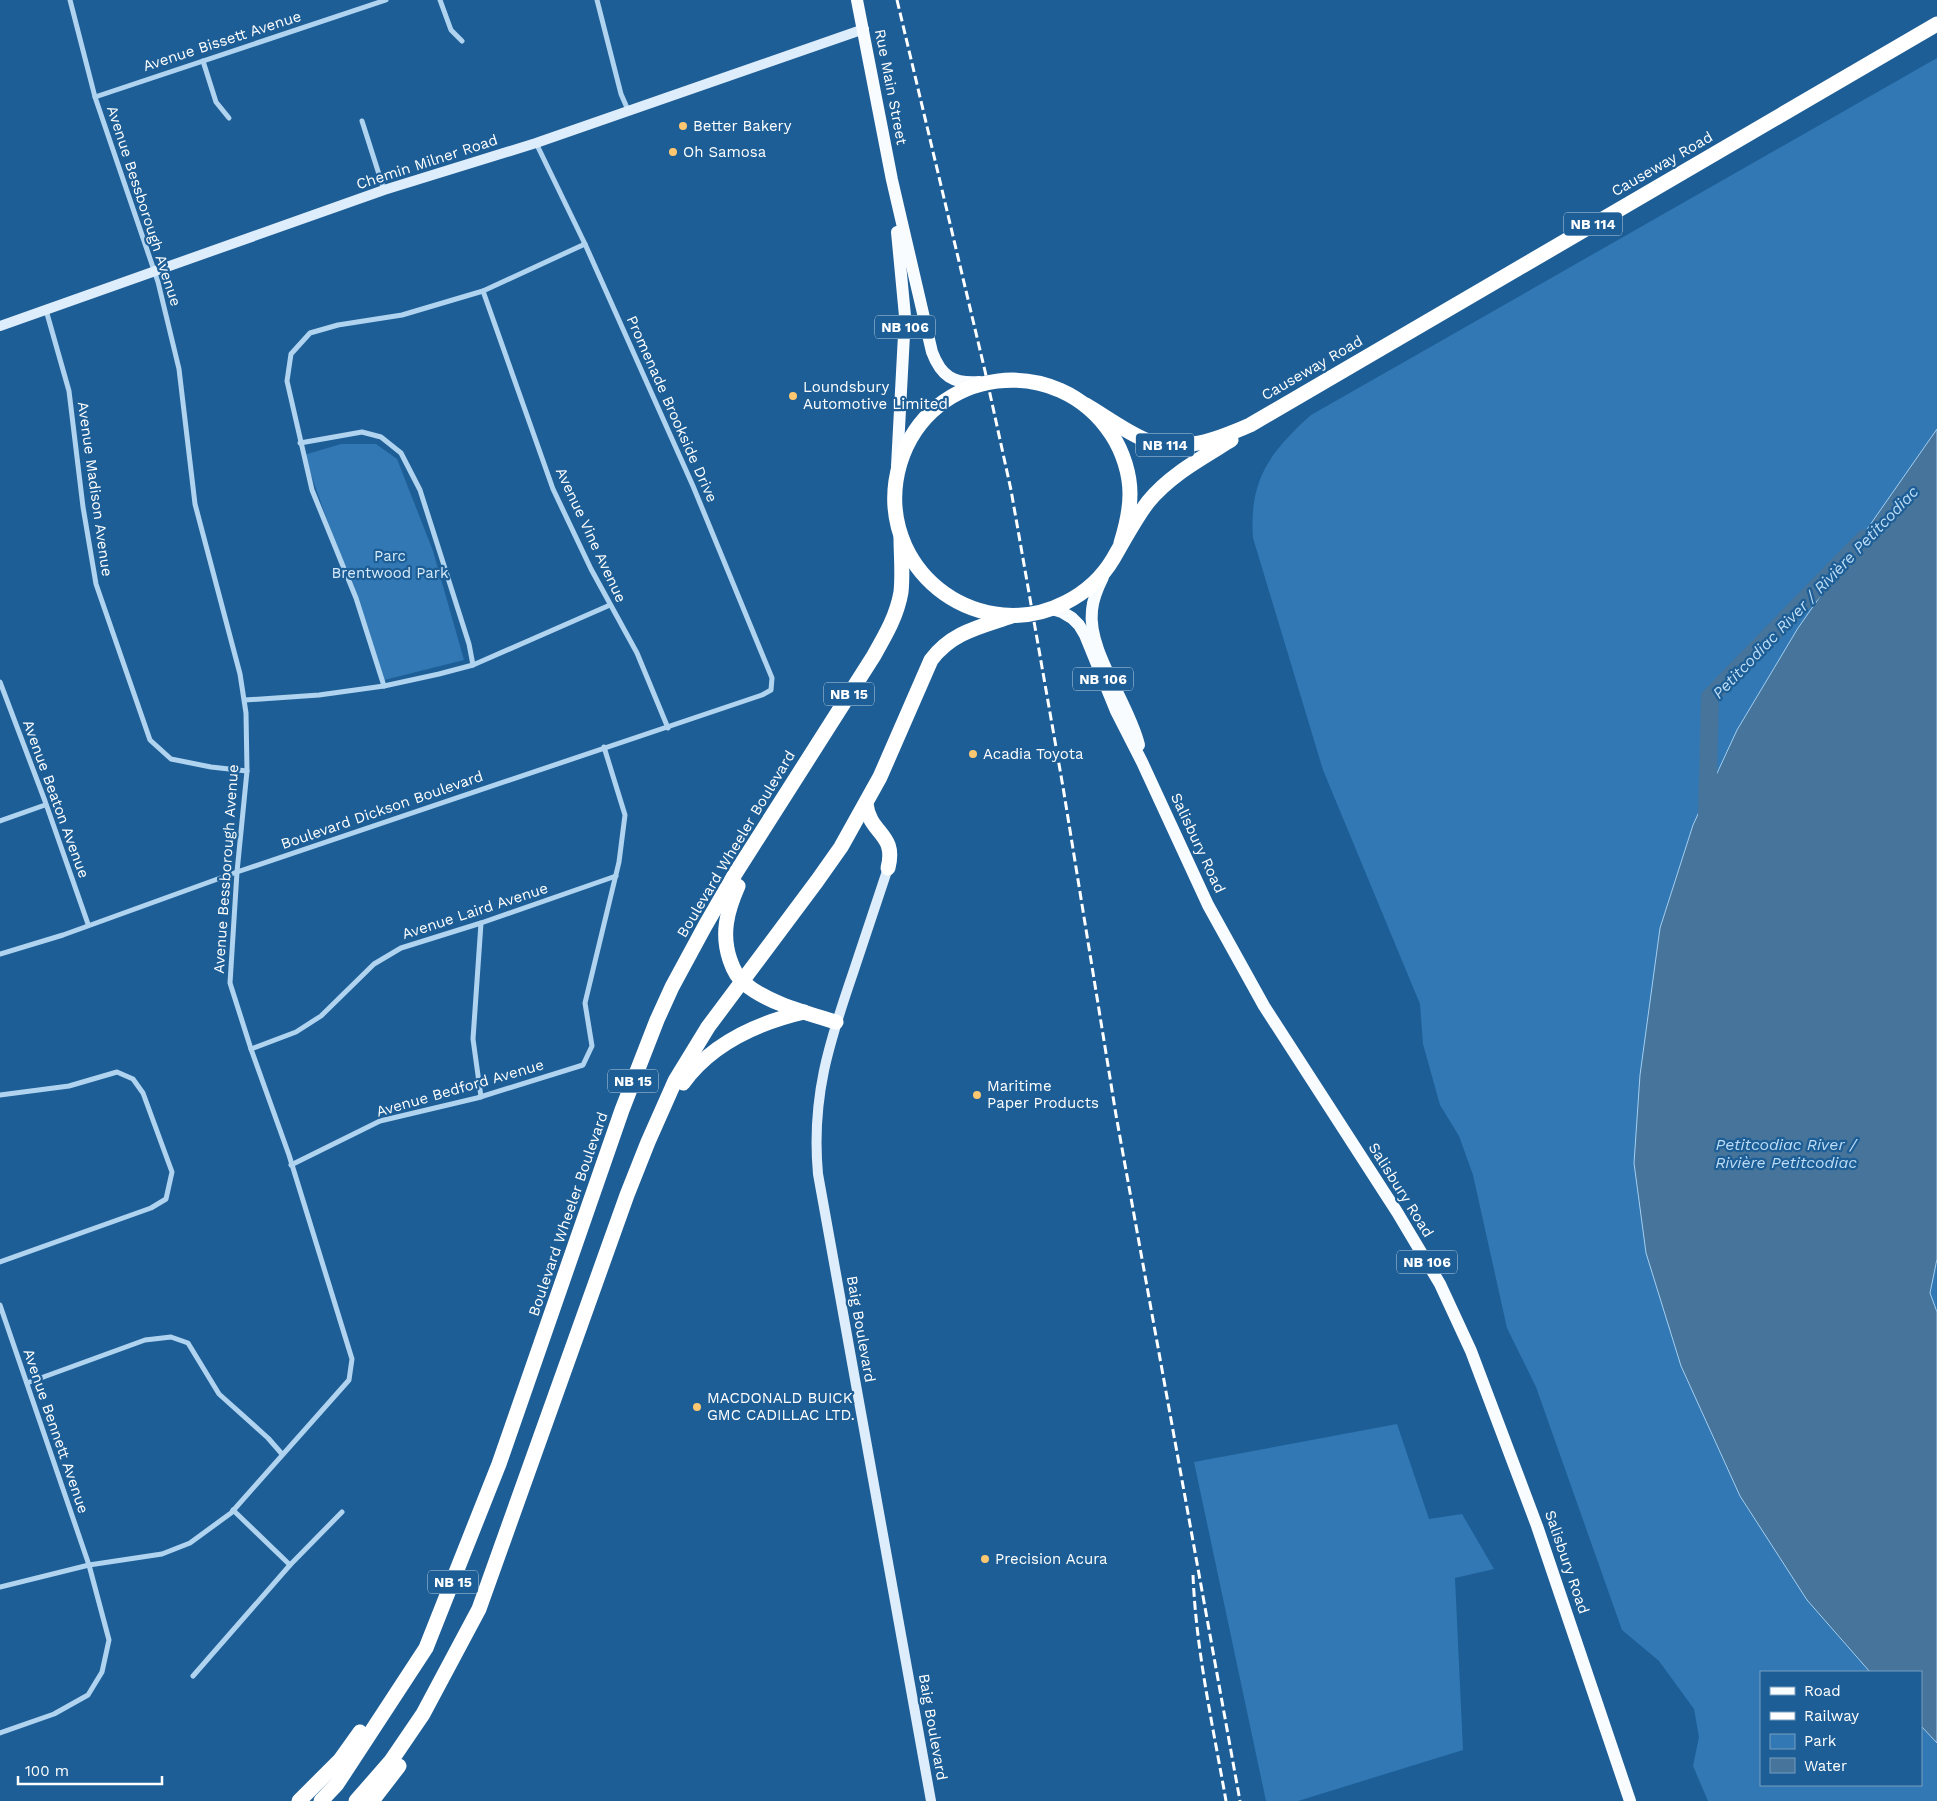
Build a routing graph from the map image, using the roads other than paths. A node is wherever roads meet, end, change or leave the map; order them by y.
1 (70, 0) edge
2 (386, 0) edge
3 (440, 0) edge
4 (597, 0) edge
5 (857, 0) edge
6 (1937, 24) edge
7 (864, 30) junction
8 (462, 41) dead end
9 (203, 61) junction
10 (95, 97) junction
11 (628, 110) junction
12 (229, 118) dead end
13 (362, 121) dead end
14 (536, 143) junction
15 (892, 180) junction
16 (384, 190) junction
17 (585, 244) junction
18 (154, 270) junction
19 (484, 291) junction
20 (45, 310) junction
21 (0, 326) edge
22 (989, 382) junction
23 (1086, 405) junction
24 (1250, 425) junction
25 (300, 444) junction
26 (897, 474) junction
27 (901, 537) junction
28 (1122, 543) junction
29 (1112, 561) junction
30 (610, 605) junction
31 (1052, 609) junction
32 (1012, 616) junction
33 (473, 665) junction
34 (0, 682) edge
35 (384, 686) junction
36 (771, 690) joint
37 (245, 700) junction
38 (668, 728) junction
39 (604, 747) junction
40 (1142, 762) junction
41 (247, 771) junction
42 (866, 804) junction
43 (45, 805) junction
44 (0, 821) edge
45 (758, 838) junction
46 (888, 868) joint
47 (237, 872) junction
48 (616, 876) junction
49 (481, 923) junction
50 (88, 924) junction
51 (0, 954) edge
52 (742, 982) junction
53 (804, 1012) junction
54 (836, 1022) junction
55 (251, 1049) junction
56 (0, 1095) edge
57 (481, 1097) junction
58 (657, 1122) junction
59 (291, 1166) junction
60 (0, 1262) edge
61 (0, 1305) edge
62 (27, 1383) junction
63 (282, 1454) junction
64 (233, 1510) junction
65 (342, 1512) dead end
66 (89, 1564) junction
67 (290, 1565) junction
68 (0, 1587) edge
69 (479, 1609) junction
70 (441, 1611) junction
71 (193, 1676) dead end
72 (0, 1732) edge
73 (299, 1801) edge
74 (322, 1801) edge
75 (356, 1801) edge
76 (372, 1801) edge
77 (931, 1801) edge
78 (1630, 1801) edge

1 - 10 street, Avenue Bessborough Avenue
2 - 9 street, Avenue Bissett Avenue
3 - 8 street
4 - 11 street
5 - 7 main road, Rue Main Street / NB 106
6 - 24 highway, Causeway Road / NB 114
7 - 11 street, Chemin Milner Road
7 - 15 main road, Rue Main Street / NB 106
9 - 10 street, Avenue Bissett Avenue
9 - 12 street
10 - 18 street, Avenue Bessborough Avenue
11 - 14 street, Chemin Milner Road
13 - 16 street
14 - 16 street, Chemin Milner Road
14 - 17 street, Promenade Brookside Drive
15 - 22 main road, Rue Main Street / NB 106
15 - 26 main road, Rue Main Street / NB 106
16 - 18 street, Chemin Milner Road
17 - 19 street
17 - 36 street, Promenade Brookside Drive
18 - 20 street, Chemin Milner Road
18 - 37 street, Avenue Bessborough Avenue
19 - 25 street
19 - 30 street, Avenue Vine Avenue
20 - 21 street, Chemin Milner Road
20 - 41 street, Avenue Madison Avenue
22 - 23 highway
22 - 26 highway
23 - 24 highway, Causeway Road / NB 114
23 - 28 highway
24 - 28 highway, Causeway Road / NB 114
25 - 33 street
25 - 35 street
26 - 27 highway
27 - 32 highway
27 - 45 highway, Boulevard Wheeler Boulevard / NB 15
28 - 29 highway
29 - 31 highway
29 - 40 main road, Salisbury Road / NB 106
30 - 33 street
30 - 38 street, Avenue Vine Avenue
31 - 32 highway
31 - 40 main road, Salisbury Road / NB 106
32 - 42 highway, NB 15
33 - 35 street
34 - 43 street, Avenue Beaton Avenue
35 - 37 street
36 - 38 street, Boulevard Dickson Boulevard
37 - 41 street, Avenue Bessborough Avenue
38 - 39 street, Boulevard Dickson Boulevard
39 - 47 street, Boulevard Dickson Boulevard
39 - 48 street
40 - 78 main road, Salisbury Road / NB 106
41 - 47 street, Avenue Bessborough Avenue
42 - 46 highway
42 - 52 highway, NB 15
43 - 44 street
43 - 50 street, Avenue Beaton Avenue
45 - 52 highway
45 - 70 highway, Boulevard Wheeler Boulevard / NB 15
46 - 54 street, Baig Boulevard
47 - 50 street, Boulevard Dickson Boulevard
47 - 55 street, Avenue Bessborough Avenue
48 - 49 street, Avenue Laird Avenue
48 - 57 street, Avenue Bedford Avenue
49 - 55 street, Avenue Laird Avenue
49 - 57 street
50 - 51 street, Boulevard Dickson Boulevard
52 - 53 highway
52 - 58 highway, NB 15
53 - 54 highway
53 - 58 highway
54 - 77 street, Baig Boulevard
55 - 59 street, Avenue Bessborough Avenue
56 - 60 street
57 - 59 street, Avenue Bedford Avenue
58 - 69 highway, NB 15
59 - 63 street, Avenue Bessborough Avenue
61 - 62 street, Avenue Bennett Avenue
62 - 63 street
62 - 66 street, Avenue Bennett Avenue
63 - 64 street, Avenue Bessborough Avenue
64 - 66 street, Avenue Bessborough Avenue
64 - 67 street
65 - 67 street
66 - 68 street, Avenue Bessborough Avenue
66 - 72 street, Avenue Bennett Avenue
67 - 71 street
69 - 75 highway, NB 15
69 - 76 highway
70 - 73 highway
70 - 74 highway, Boulevard Wheeler Boulevard / NB 15

